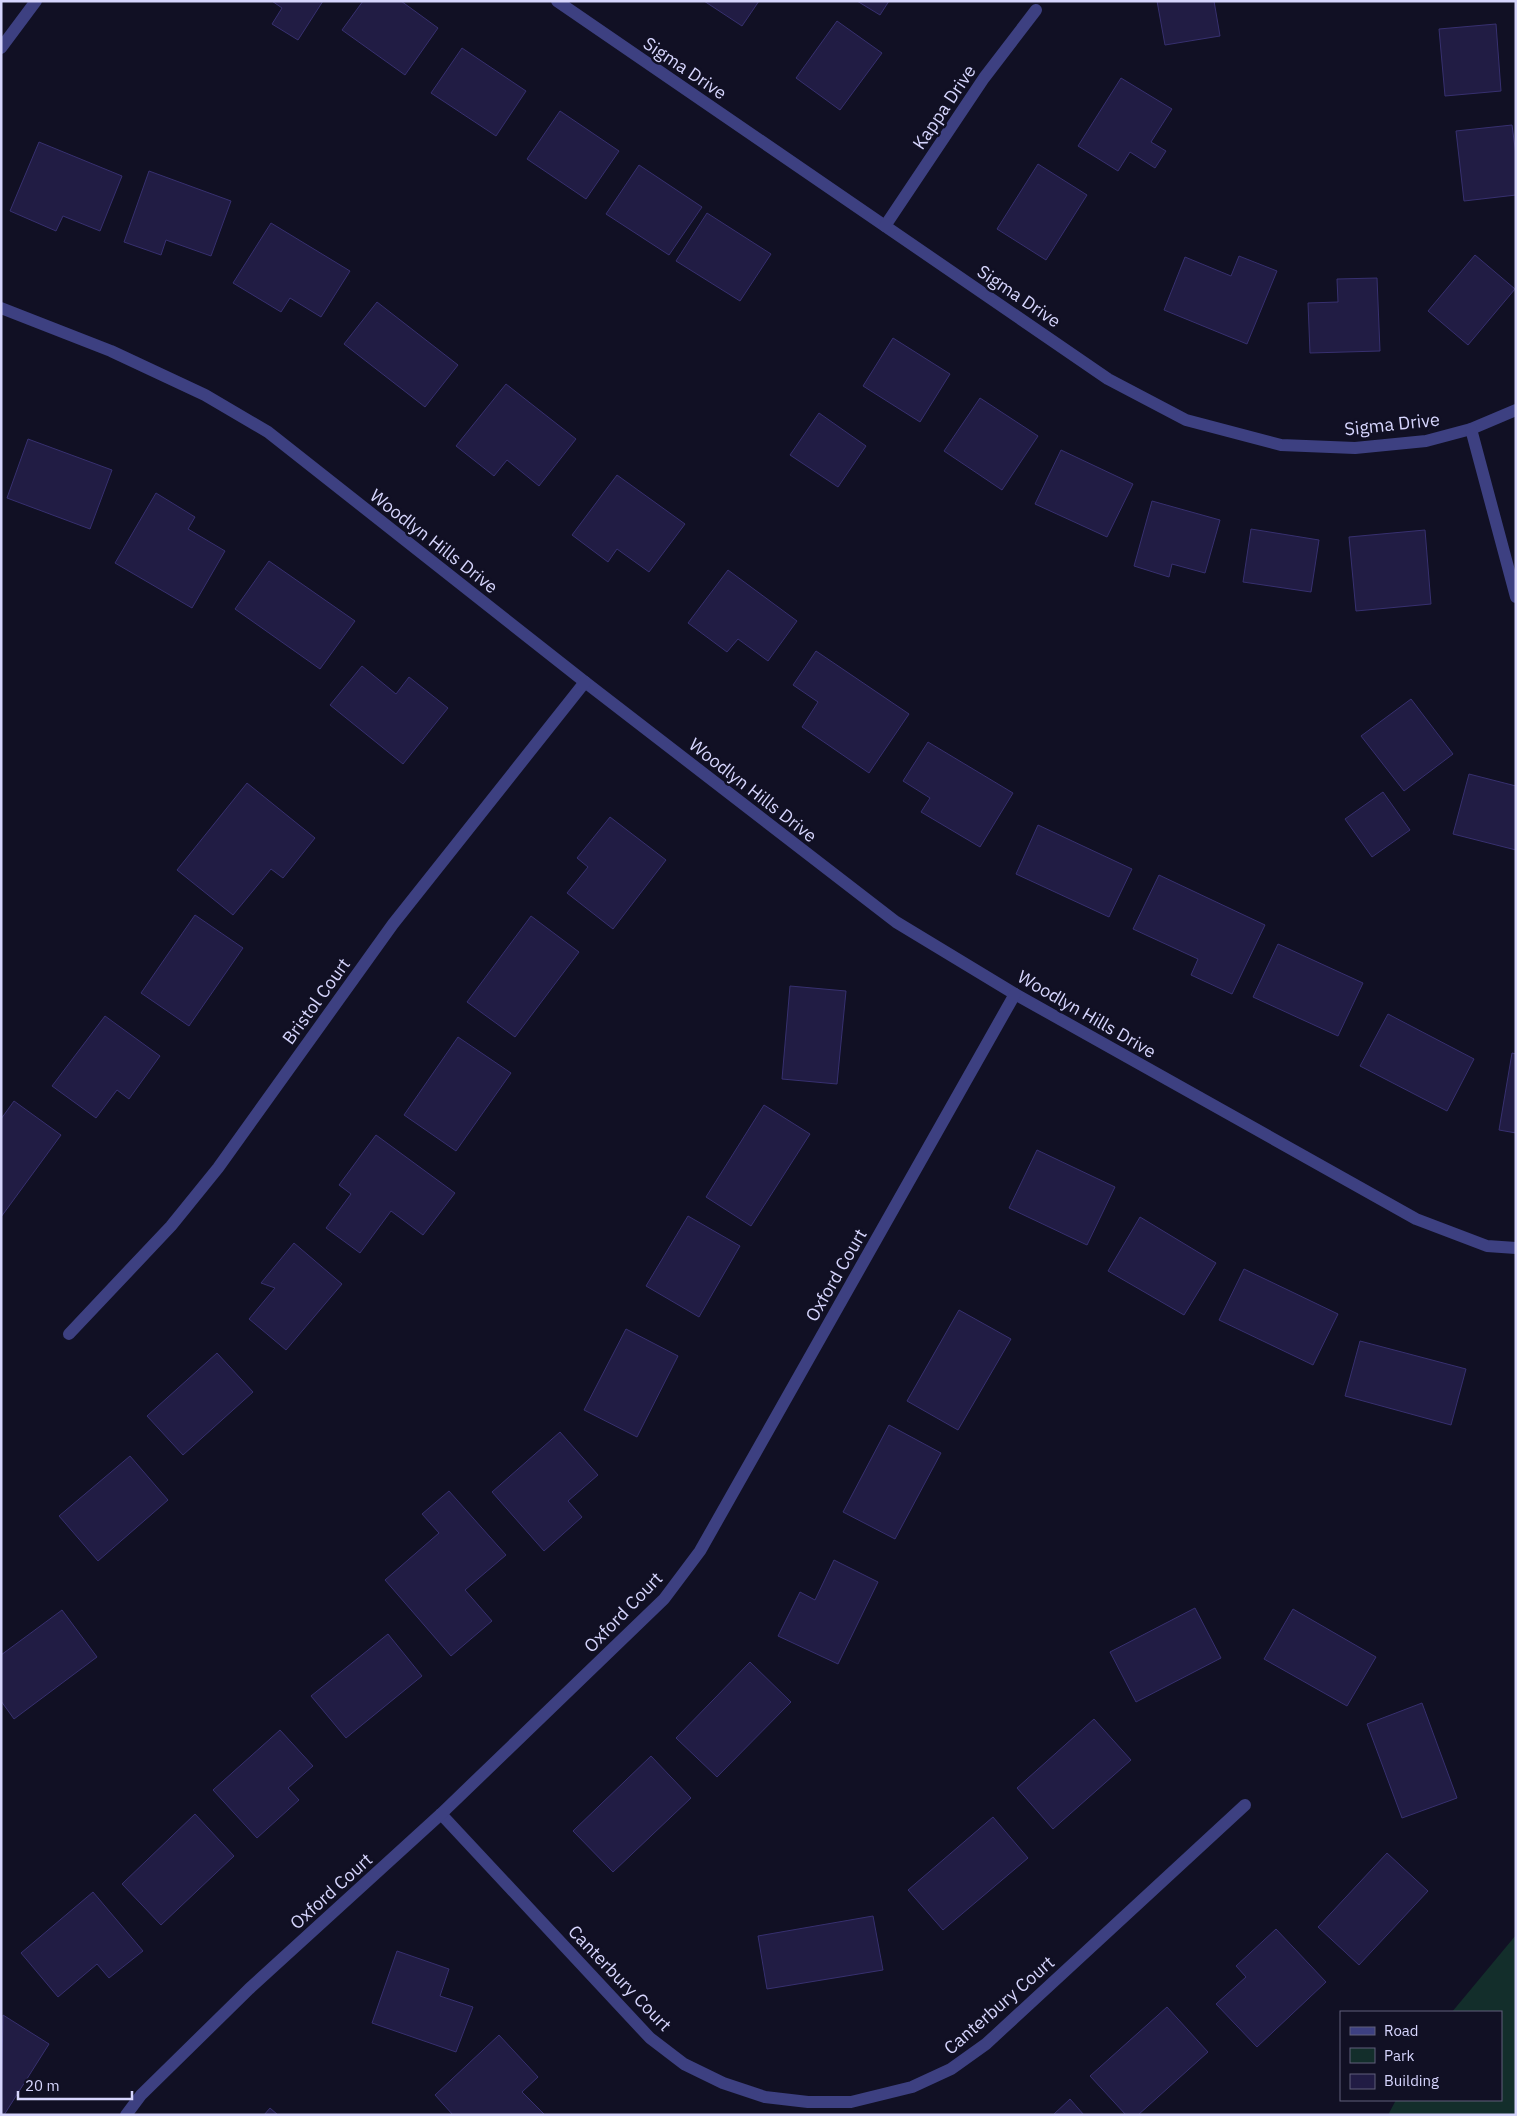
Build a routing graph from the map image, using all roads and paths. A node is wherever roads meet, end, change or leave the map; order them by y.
1 (36, 1) edge
2 (557, 1) edge
3 (1036, 10) dead end
4 (1, 48) edge
5 (885, 226) junction
6 (1, 308) edge
7 (1516, 410) edge
8 (1471, 429) junction
9 (1516, 596) edge
10 (585, 682) junction
11 (1015, 994) junction
12 (1516, 1248) edge
13 (69, 1334) dead end
14 (1245, 1805) dead end
15 (441, 1814) junction
16 (126, 2115) edge

1 - 4 street
2 - 5 street, Sigma Drive
3 - 5 street, Kappa Drive
5 - 8 street, Sigma Drive
6 - 10 street, Woodlyn Hills Drive
7 - 8 street, Sigma Drive
8 - 9 street
10 - 11 street, Woodlyn Hills Drive
10 - 13 street, Bristol Court
11 - 12 street, Woodlyn Hills Drive
11 - 15 street, Oxford Court
14 - 15 street, Canterbury Court
15 - 16 street, Oxford Court

